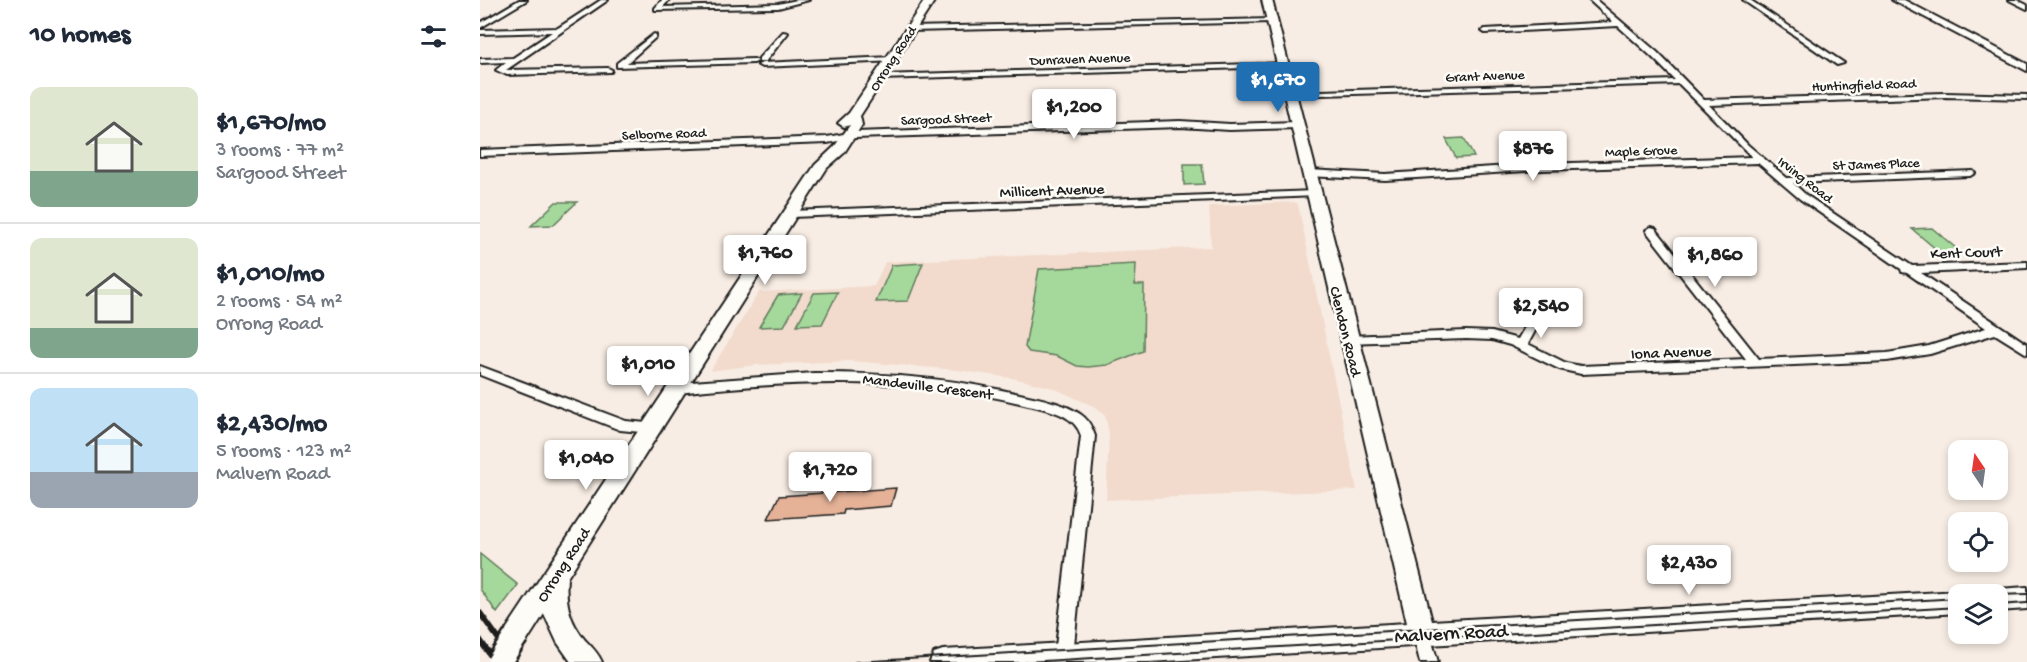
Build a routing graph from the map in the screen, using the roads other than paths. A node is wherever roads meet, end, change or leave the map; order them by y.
1 (525, 0) edge
2 (604, 0) edge
3 (666, 0) edge
4 (930, 0) edge
5 (1267, 0) edge
6 (1592, 0) edge
7 (1746, 0) edge
8 (1897, 0) edge
9 (2012, 0) edge
10 (803, 3) edge
11 (2027, 7) edge
12 (1271, 20) junction
13 (1621, 24) junction
14 (480, 26) edge
15 (911, 29) junction
16 (560, 30) junction
17 (1485, 31) dead end
18 (480, 32) edge
19 (785, 33) dead end
20 (654, 36) dead end
21 (892, 59) junction
22 (516, 60) junction
23 (480, 62) edge
24 (760, 62) junction
25 (1840, 63) dead end
26 (1282, 65) junction
27 (616, 67) junction
28 (2027, 68) edge
29 (879, 77) junction
30 (1682, 82) junction
31 (1289, 94) junction
32 (2027, 97) edge
33 (1702, 103) junction
34 (854, 116) junction
35 (1297, 125) junction
36 (849, 136) junction
37 (833, 139) junction
38 (480, 153) edge
39 (1758, 160) junction
40 (822, 165) junction
41 (1308, 173) junction
42 (1970, 173) dead end
43 (1783, 181) junction
44 (1314, 194) junction
45 (791, 214) junction
46 (1651, 230) dead end
47 (2027, 265) edge
48 (1906, 270) junction
49 (1536, 318) dead end
50 (1996, 329) junction
51 (1349, 340) junction
52 (1521, 345) junction
53 (2027, 350) edge
54 (1756, 364) junction
55 (480, 370) edge
56 (678, 388) junction
57 (651, 428) junction
58 (555, 575) junction
59 (2027, 598) edge
60 (2008, 599) edge
61 (1948, 603) edge
62 (1422, 634) junction
63 (1064, 655) junction
64 (499, 662) edge
65 (589, 662) edge
66 (943, 662) edge
67 (1429, 662) edge

1 - 14 street
2 - 16 street
3 - 10 street
4 - 15 main road, Orrong Road
5 - 12 main road, Clendon Road
6 - 13 street, Irving Road
7 - 25 street
8 - 28 main road
9 - 11 street
12 - 15 street
12 - 26 main road, Clendon Road
13 - 17 street
13 - 30 street, Irving Road
15 - 21 main road, Orrong Road
16 - 18 street
16 - 22 street
19 - 24 street
20 - 27 street
21 - 24 street
21 - 29 main road, Orrong Road
22 - 23 street
22 - 27 street
24 - 27 street
26 - 29 street, Dunraven Avenue
26 - 31 main road, Clendon Road
29 - 34 main road, Orrong Road
30 - 31 street, Grant Avenue
30 - 33 street, Irving Road
31 - 35 main road, Clendon Road
32 - 33 street, Huntingfield Road
33 - 39 street, Irving Road
34 - 36 main road, Orrong Road
34 - 37 main road, Orrong Road
35 - 36 street, Sargood Street
35 - 41 main road, Clendon Road
36 - 37 street, Selborne Road
36 - 40 main road, Orrong Road
37 - 38 street, Selborne Road
37 - 40 main road, Orrong Road
39 - 41 street, Maple Grove
39 - 43 street, Irving Road
40 - 45 main road, Orrong Road
41 - 44 main road, Clendon Road
42 - 43 street, St James Place
43 - 48 street, Irving Road
44 - 45 street, Millicent Avenue
44 - 51 main road, Clendon Road
45 - 56 main road, Orrong Road
46 - 54 street
47 - 48 street, Kent Court
48 - 50 street, Irving Road
49 - 52 street
50 - 53 street, Irving Road
50 - 54 street, Iona Avenue
51 - 52 street, Iona Avenue
51 - 62 main road, Clendon Road
52 - 54 street, Iona Avenue
55 - 57 street
56 - 57 main road, Orrong Road
56 - 63 street, Mandeville Crescent
57 - 58 main road, Orrong Road
58 - 64 main road, Orrong Road, bridge
58 - 65 main road
59 - 60 main road
61 - 62 main road, Malvern Road
62 - 63 main road, Malvern Road
62 - 67 street, Clendon Road
63 - 66 main road, Malvern Road

